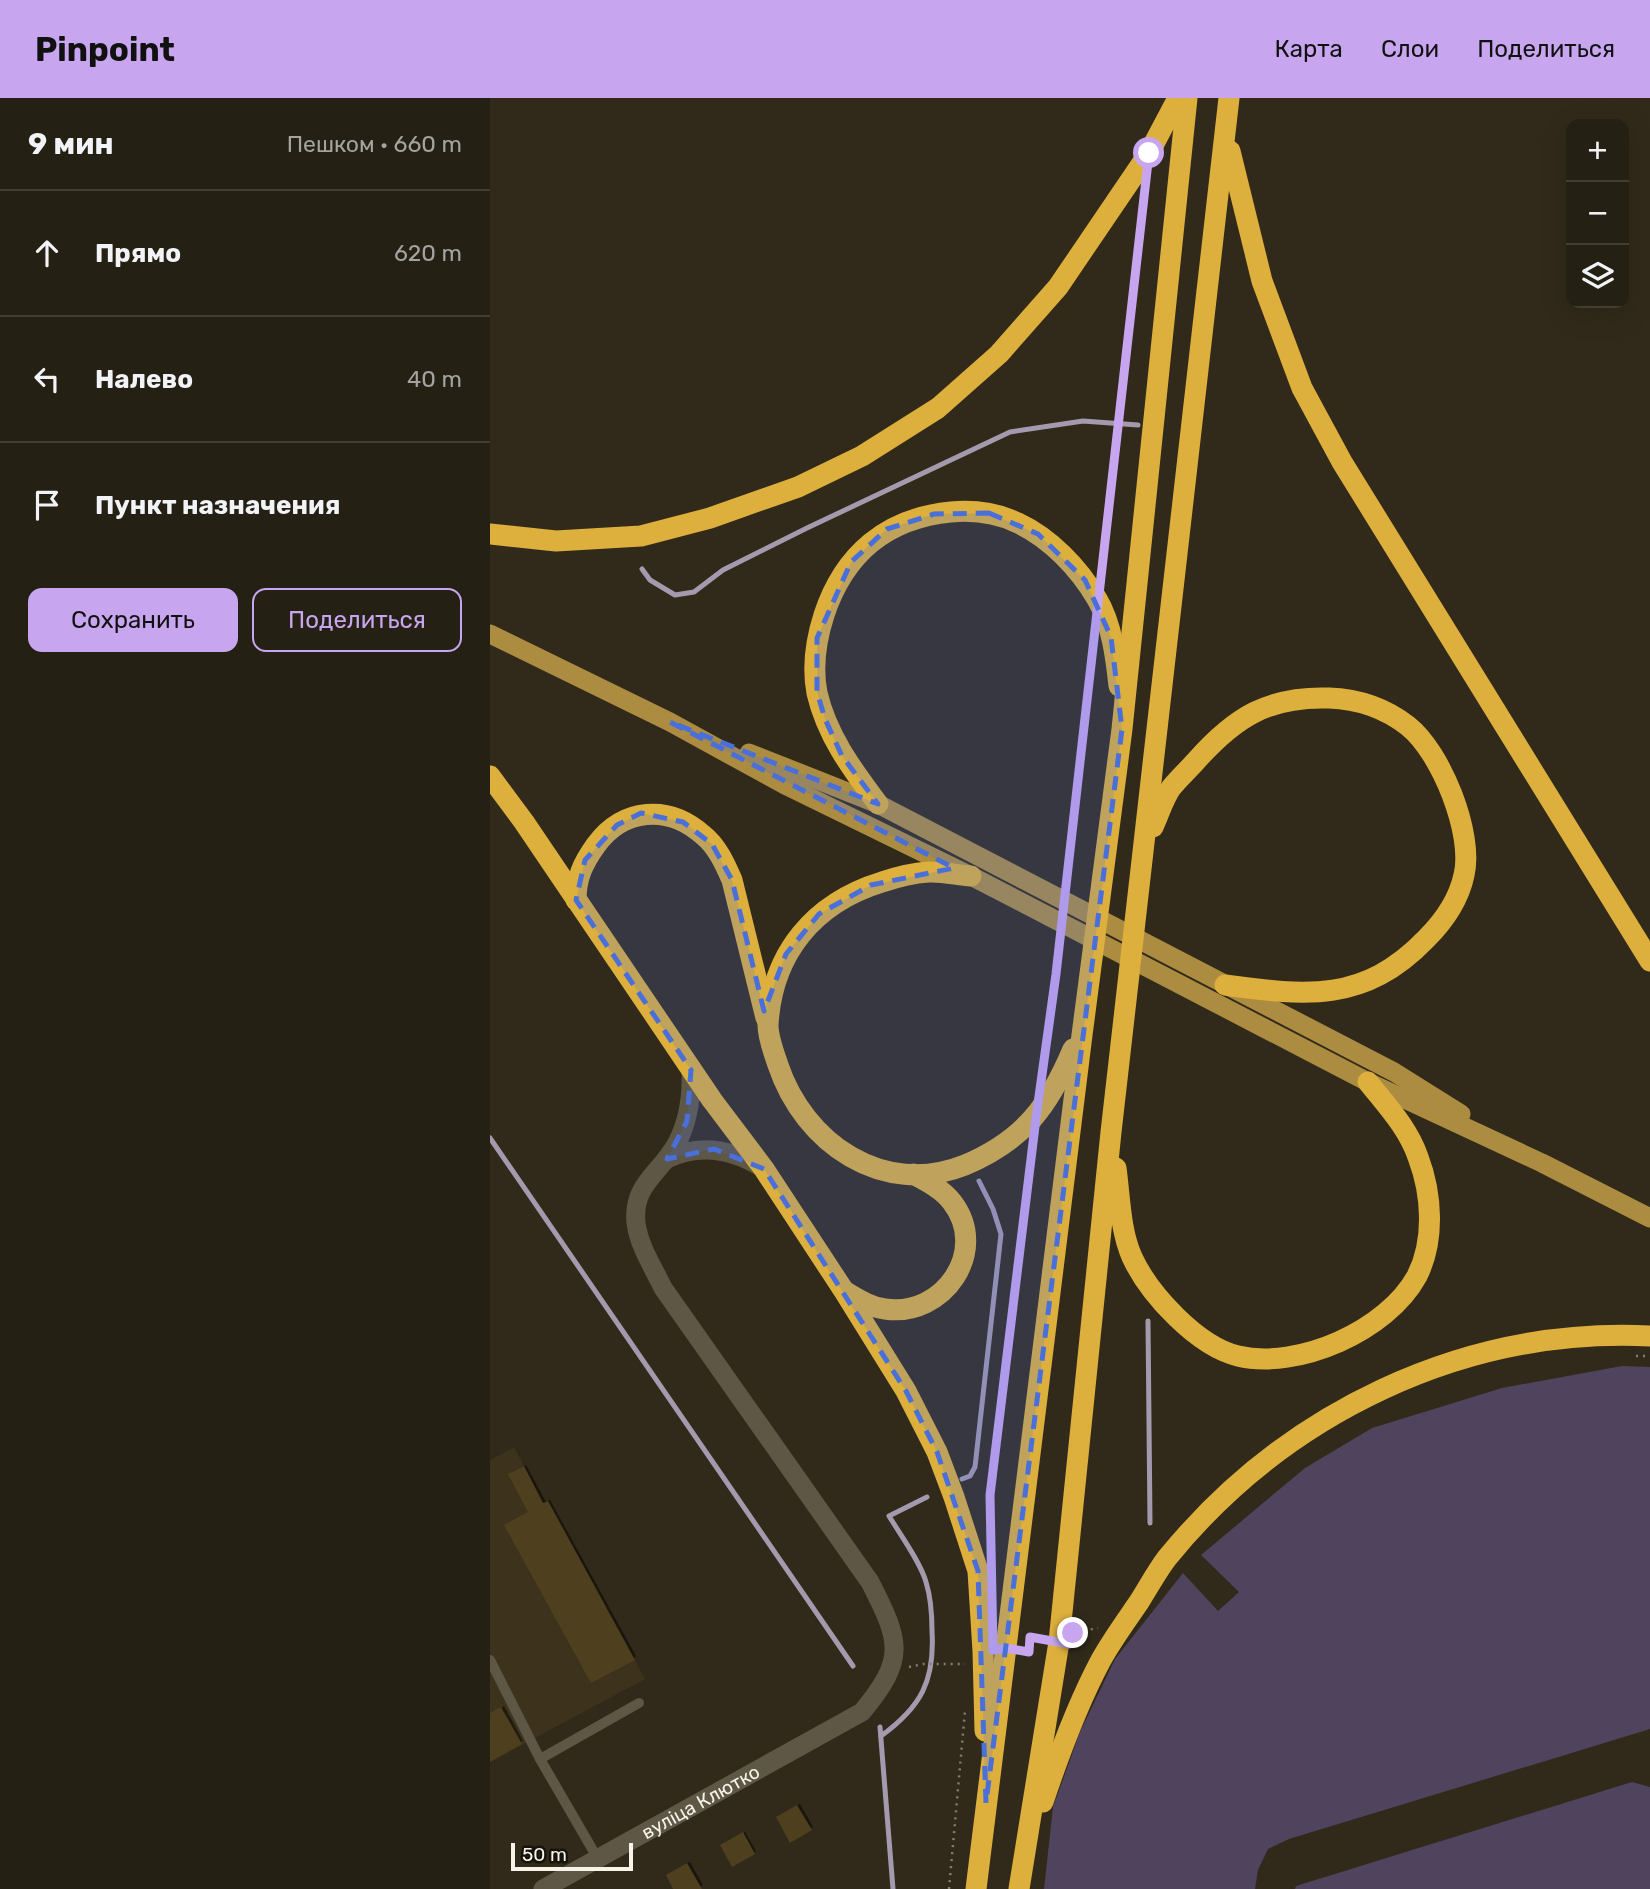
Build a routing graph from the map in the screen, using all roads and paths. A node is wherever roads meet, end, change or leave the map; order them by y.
1 (1178, 98) edge
2 (1186, 98) edge
3 (1230, 98) edge
4 (1227, 135) junction
5 (1145, 194) dead end
6 (490, 534) edge
7 (1099, 601) junction
8 (490, 634) edge
9 (1094, 643) dead end
10 (670, 722) junction
11 (1122, 729) junction
12 (490, 776) edge
13 (877, 804) junction
14 (1146, 841) junction
15 (971, 876) junction
16 (1066, 891) dead end
17 (576, 900) junction
18 (1061, 933) dead end
19 (1650, 961) edge
20 (1225, 985) junction
21 (1083, 1024) junction
22 (768, 1027) junction
23 (1043, 1066) dead end
24 (691, 1070) junction
25 (1368, 1082) junction
26 (1036, 1118) junction
27 (1111, 1132) junction
28 (667, 1158) junction
29 (1542, 1163) junction
30 (764, 1169) junction
31 (913, 1174) junction
32 (1650, 1218) edge
33 (844, 1291) junction
34 (1650, 1336) edge
35 (1625, 1356) dead end
36 (1650, 1356) edge
37 (992, 1550) dead end
38 (1126, 1622) junction
39 (1059, 1642) junction
40 (1006, 1648) junction
41 (490, 1660) edge
42 (923, 1664) dead end
43 (965, 1674) dead end
44 (639, 1703) dead end
45 (965, 1706) dead end
46 (540, 1759) junction
47 (986, 1803) junction
48 (598, 1859) junction
49 (1023, 1864) junction
50 (543, 1889) edge
51 (949, 1889) edge
52 (976, 1889) edge
53 (1019, 1889) edge

1 - 6 highway
2 - 11 highway
3 - 4 highway
4 - 14 highway
4 - 19 highway
5 - 7 path
7 - 11 highway
7 - 13 highway
8 - 10 main road
9 - 16 path
10 - 13 main road
10 - 15 main road
11 - 21 highway
12 - 17 highway
13 - 20 main road
14 - 20 highway
14 - 27 highway
15 - 22 highway
15 - 25 main road
17 - 22 highway
17 - 24 highway
18 - 23 path
20 - 29 main road
21 - 26 highway
21 - 40 highway
22 - 31 highway
24 - 28 street, вуліца Клютко
24 - 30 highway
25 - 27 highway
25 - 29 main road
26 - 31 highway
26 - 37 path
27 - 39 highway
28 - 30 street
28 - 48 street, вуліца Клютко
29 - 32 main road
30 - 33 highway
31 - 33 highway
33 - 47 highway
34 - 38 highway
35 - 36 path
38 - 39 path
38 - 49 highway
39 - 40 path
39 - 49 highway
40 - 47 highway
41 - 46 lane
42 - 43 path
44 - 46 lane
45 - 51 path
46 - 48 lane
47 - 52 highway
48 - 50 street, вуліца Клютко
49 - 53 highway

